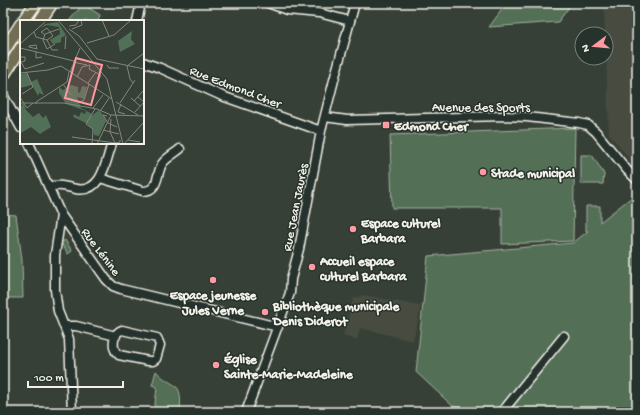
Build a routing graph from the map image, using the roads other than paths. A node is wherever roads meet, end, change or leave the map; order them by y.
1 (36, 3) edge
2 (52, 3) edge
3 (141, 3) edge
4 (268, 3) edge
5 (355, 3) edge
6 (288, 6) edge
7 (24, 20) edge
8 (41, 20) edge
9 (137, 20) edge
10 (350, 21) junction
11 (20, 26) edge
12 (20, 50) edge
13 (3, 52) edge
14 (144, 62) edge
15 (6, 72) edge
16 (3, 94) edge
17 (324, 117) junction
18 (20, 126) edge
19 (321, 131) junction
20 (29, 144) edge
21 (112, 144) edge
22 (180, 149) dead end
23 (100, 178) junction
24 (636, 178) edge
25 (49, 187) junction
26 (61, 215) junction
27 (65, 326) junction
28 (278, 327) junction
29 (116, 336) junction
30 (564, 336) dead end
31 (72, 412) edge
32 (246, 412) edge
33 (502, 412) edge

1 - 7 highway
2 - 8 highway
3 - 9 street
4 - 6 street
5 - 10 street, Rue Jean Jaurès
6 - 10 street
10 - 17 street, Rue Jean Jaurès
11 - 13 highway
12 - 15 highway
14 - 19 street, Rue Edmond Cher
16 - 18 street
17 - 19 street, Rue Jean Jaurès
17 - 24 street, Avenue des Sports
19 - 28 street, Rue Jean Jaurès
20 - 25 street, Rue Lénine
21 - 23 street
22 - 23 street
23 - 25 street
25 - 26 street, Rue Lénine
26 - 27 street
26 - 28 street, Rue Lénine
27 - 29 street
27 - 31 street
28 - 32 street, Rue Jean Jaurès
29 - 29 street
30 - 33 street

